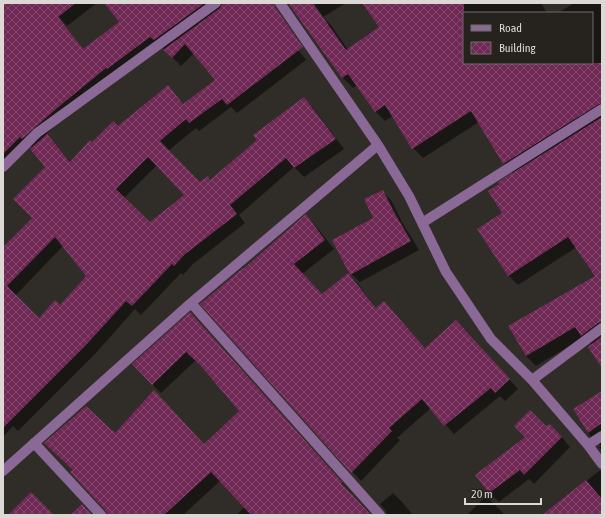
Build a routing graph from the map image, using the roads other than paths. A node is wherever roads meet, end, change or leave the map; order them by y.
1 (216, 3) edge
2 (280, 3) edge
3 (602, 109) edge
4 (378, 145) junction
5 (3, 167) edge
6 (422, 223) junction
7 (191, 303) junction
8 (602, 328) edge
9 (532, 380) junction
10 (602, 436) edge
11 (34, 443) junction
12 (588, 445) junction
13 (602, 464) edge
14 (3, 471) edge
15 (101, 515) edge
16 (380, 515) edge

1 - 5 street
2 - 4 street
3 - 6 street
4 - 6 street
4 - 7 street
6 - 9 street
7 - 11 street
7 - 16 street
8 - 9 street
9 - 12 street
10 - 12 street
11 - 14 street
11 - 15 street
12 - 13 street

